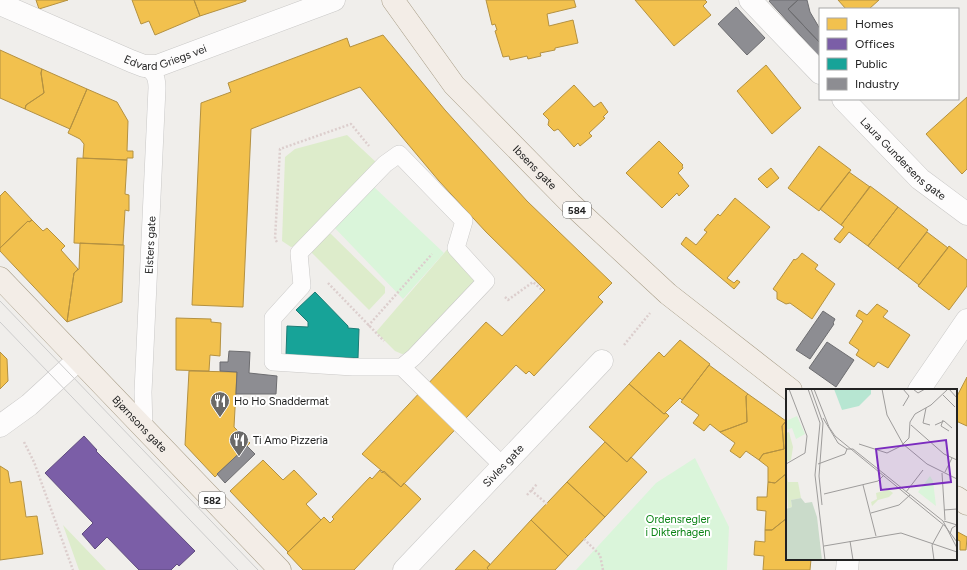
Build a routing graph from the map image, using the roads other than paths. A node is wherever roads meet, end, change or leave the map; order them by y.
1 (334, 0) edge
2 (393, 0) edge
3 (750, 0) edge
4 (0, 4) edge
5 (144, 66) junction
6 (819, 72) edge
7 (844, 100) edge
8 (967, 214) edge
9 (0, 278) edge
10 (967, 320) edge
11 (78, 360) junction
12 (602, 361) dead end
13 (404, 366) junction
14 (790, 389) edge
15 (920, 389) edge
16 (5, 423) edge
17 (144, 430) junction
18 (502, 465) junction
19 (957, 498) edge
20 (967, 504) edge
21 (848, 560) edge
22 (280, 570) edge
23 (404, 570) edge
24 (847, 570) edge

1 - 5 street, Edvard Griegs vei
2 - 14 main road, Ibsens gate / 584
3 - 6 street
4 - 5 street, Edvard Griegs vei
5 - 17 lane, Elsters gate
7 - 8 street, Laura Gundersens gate
9 - 11 main road, Bjørnsons gate / 582
10 - 15 street
11 - 16 street
11 - 17 main road, Bjørnsons gate / 582
12 - 18 street, Sivles gate
13 - 13 lane
13 - 18 lane
17 - 22 main road, Bjørnsons gate / 582
18 - 23 street, Sivles gate
19 - 20 main road
21 - 24 street

